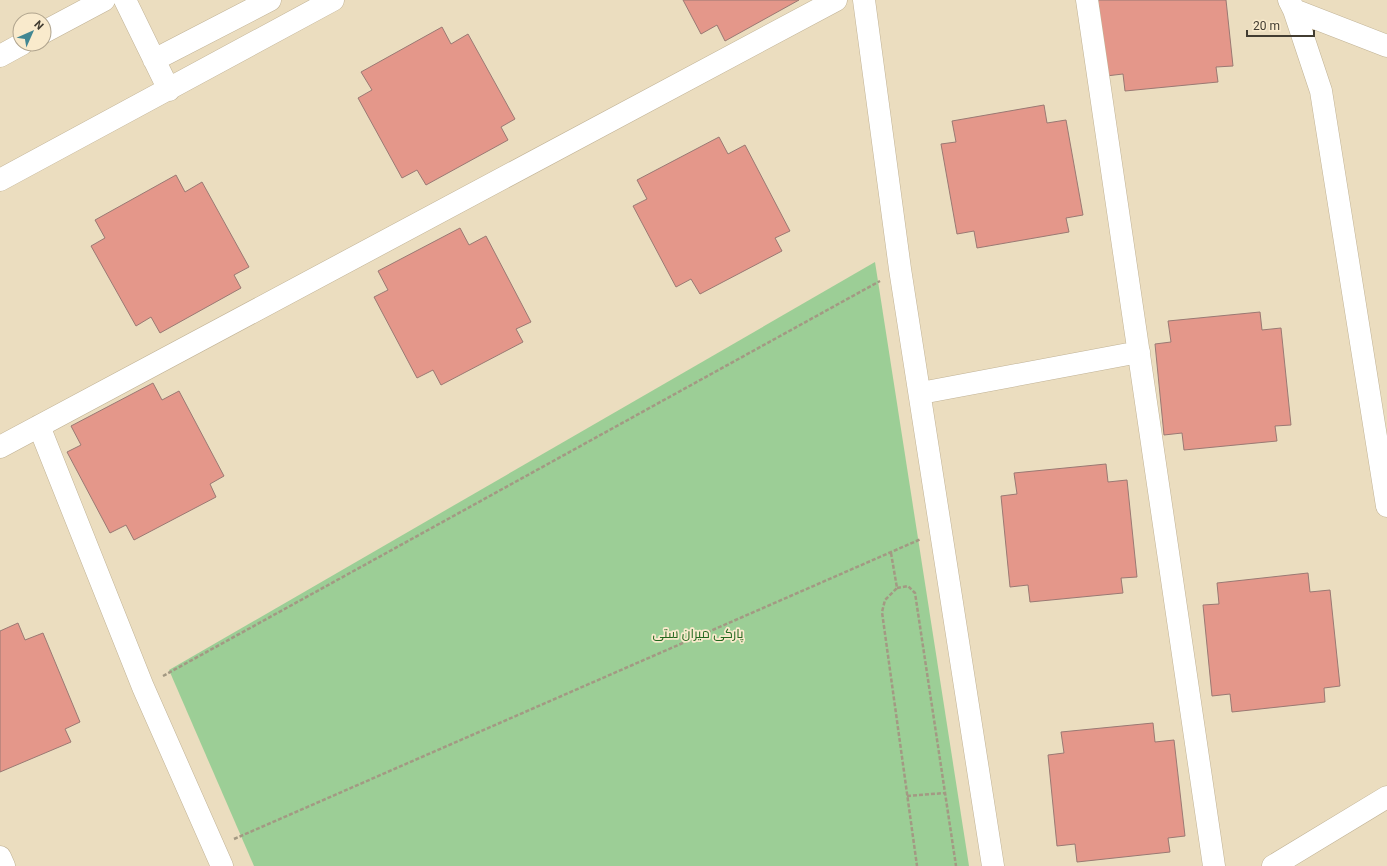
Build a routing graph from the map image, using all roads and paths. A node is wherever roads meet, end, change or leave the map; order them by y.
1 (104, 0) edge
2 (125, 0) edge
3 (270, 0) edge
4 (333, 0) edge
5 (836, 0) edge
6 (864, 0) edge
7 (1087, 0) edge
8 (1292, 5) edge
9 (52, 28) edge
10 (1387, 46) edge
11 (12, 49) edge
12 (0, 56) edge
13 (154, 60) junction
14 (169, 90) junction
15 (0, 180) edge
16 (900, 269) junction
17 (1139, 352) junction
18 (921, 393) junction
19 (39, 426) junction
20 (0, 447) edge
21 (1387, 506) edge
22 (941, 530) junction
23 (891, 553) junction
24 (897, 588) junction
25 (143, 687) junction
26 (945, 793) junction
27 (907, 796) junction
28 (1387, 797) edge
29 (0, 857) edge
30 (218, 857) edge
31 (4, 866) edge
32 (917, 866) edge
33 (956, 866) edge
34 (993, 866) edge
35 (1214, 866) edge
36 (1273, 866) edge

1 - 9 street
2 - 13 street
3 - 13 street
4 - 14 street
5 - 19 street
6 - 16 street
7 - 17 street
8 - 10 street
8 - 21 street
11 - 12 street
13 - 14 street
14 - 15 street
16 - 18 street
16 - 25 path
17 - 18 street
17 - 35 street
18 - 22 street
19 - 20 street
19 - 25 street
22 - 23 path
22 - 34 street
23 - 24 path
23 - 30 path
24 - 26 path
24 - 27 path
25 - 30 street
26 - 27 path
26 - 33 path
27 - 32 path
28 - 36 street
29 - 31 street

